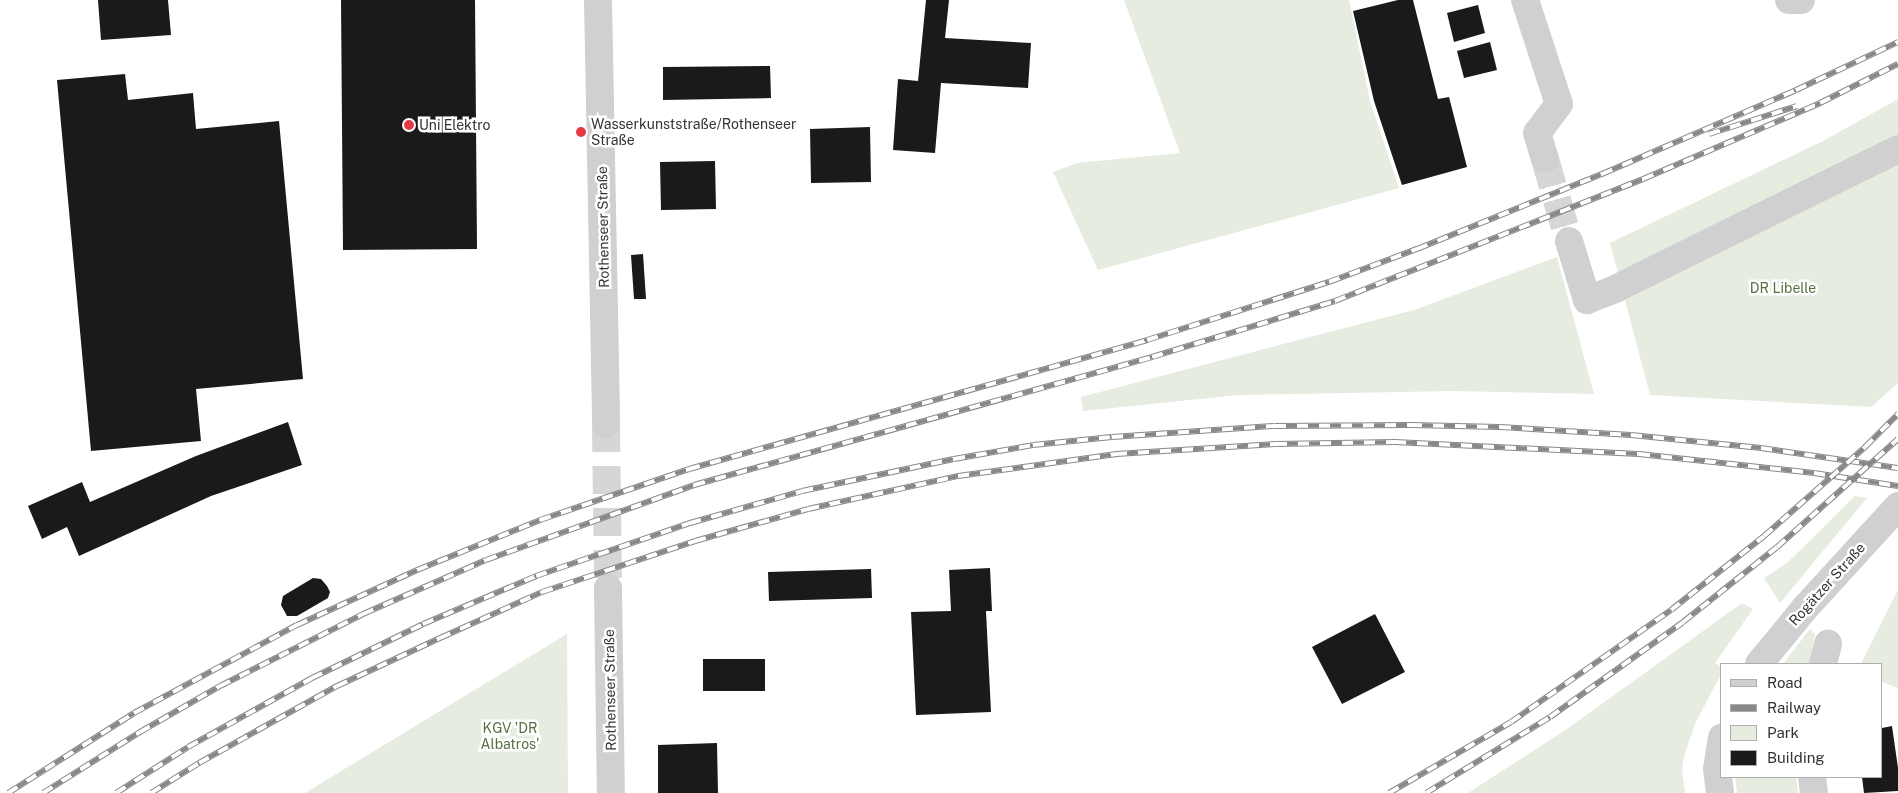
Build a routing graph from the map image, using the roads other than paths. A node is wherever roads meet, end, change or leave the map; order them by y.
1 (598, 0) edge
2 (1525, 0) edge
3 (1789, 0) edge
4 (1801, 0) edge
5 (1898, 149) edge
6 (1545, 159) tunnel mouth
7 (1568, 241) tunnel mouth
8 (606, 424) tunnel mouth
9 (1898, 506) edge
10 (608, 588) tunnel mouth
11 (1760, 663) edge
12 (1720, 750) edge
13 (1812, 778) edge
14 (612, 793) edge
15 (1720, 793) edge
16 (1814, 793) edge

1 - 8 street, Rothenseer Straße
2 - 6 street
3 - 4 street
5 - 7 street
9 - 11 street, Rogätzer Straße
10 - 14 street, Rothenseer Straße
12 - 15 street
13 - 16 street

